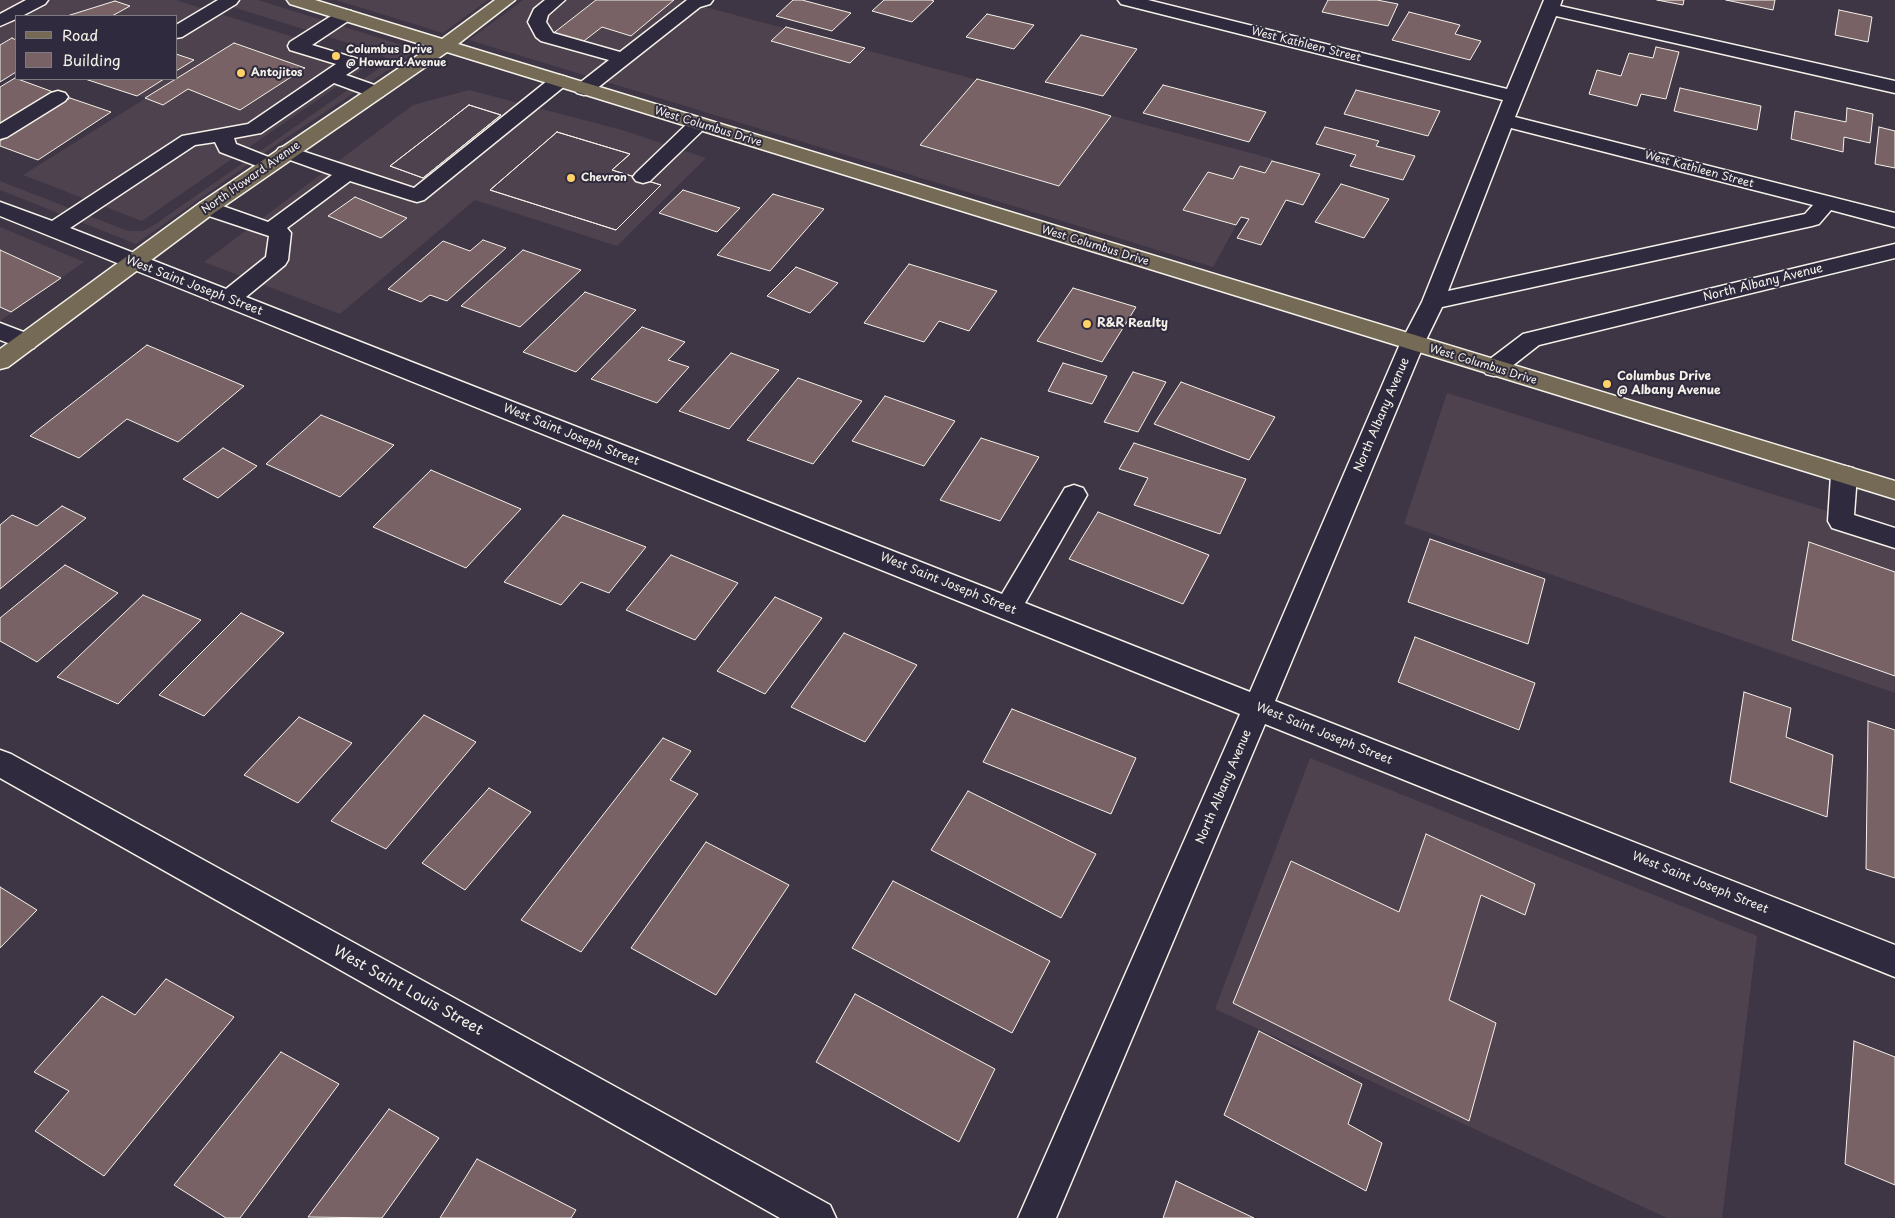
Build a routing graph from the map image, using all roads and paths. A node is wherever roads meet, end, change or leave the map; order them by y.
1 (39, 0) edge
2 (230, 0) edge
3 (296, 0) edge
4 (506, 0) edge
5 (556, 0) edge
6 (704, 0) edge
7 (1127, 0) edge
8 (1552, 4) edge
9 (345, 15) junction
10 (0, 22) edge
11 (178, 32) edge
12 (445, 45) junction
13 (623, 58) junction
14 (331, 76) junction
15 (559, 81) junction
16 (1895, 87) edge
17 (584, 88) junction
18 (376, 92) junction
19 (58, 97) dead end
20 (1514, 97) junction
21 (1504, 120) junction
22 (698, 124) junction
23 (0, 133) edge
24 (224, 134) junction
25 (286, 152) junction
26 (269, 164) junction
27 (347, 173) junction
28 (643, 176) dead end
29 (1826, 203) junction
30 (0, 208) edge
31 (207, 208) junction
32 (1895, 220) edge
33 (53, 230) junction
34 (270, 230) junction
35 (1895, 251) edge
36 (132, 262) junction
37 (229, 300) junction
38 (1434, 302) junction
39 (0, 330) edge
40 (26, 342) junction
41 (1412, 344) junction
42 (0, 361) edge
43 (1494, 368) junction
44 (1844, 475) junction
45 (1895, 490) edge
46 (1074, 495) dead end
47 (1895, 538) edge
48 (1008, 608) junction
49 (1258, 707) junction
50 (0, 763) edge
51 (1895, 961) edge
52 (817, 1218) edge
53 (1037, 1218) edge

1 - 10 street
2 - 11 street
3 - 9 main road, West Columbus Drive
4 - 12 main road, North Howard Avenue
5 - 13 street
6 - 13 street
7 - 20 street, West Kathleen Street
8 - 16 street
8 - 20 street, North Albany Avenue
9 - 12 main road, West Columbus Drive
9 - 14 street
12 - 15 main road, West Columbus Drive
12 - 18 main road, North Howard Avenue
13 - 17 street
14 - 18 street
14 - 24 street
15 - 17 main road, West Columbus Drive
15 - 27 street
17 - 22 main road, West Columbus Drive
18 - 25 main road, North Howard Avenue
19 - 23 street
20 - 21 street, North Albany Avenue
21 - 29 street, West Kathleen Street
21 - 38 street, North Albany Avenue
22 - 28 street
22 - 41 main road, West Columbus Drive
24 - 26 street
24 - 33 street
25 - 26 main road, North Howard Avenue
25 - 27 street
26 - 31 main road, North Howard Avenue
27 - 34 street
29 - 32 street, West Kathleen Street
29 - 38 street
30 - 33 street, West Saint Joseph Street
31 - 34 street
31 - 36 main road, North Howard Avenue
33 - 36 street, West Saint Joseph Street
34 - 37 street
35 - 43 street, North Albany Avenue
36 - 37 street, West Saint Joseph Street
36 - 40 main road, North Howard Avenue
37 - 48 street, West Saint Joseph Street
38 - 41 street, North Albany Avenue
39 - 40 street
40 - 42 main road, North Howard Avenue
41 - 43 main road, West Columbus Drive
41 - 49 street, North Albany Avenue
43 - 44 main road, West Columbus Drive
44 - 45 main road, West Columbus Drive
44 - 47 street
46 - 48 street
48 - 49 street, West Saint Joseph Street
49 - 51 street, West Saint Joseph Street
49 - 53 street, North Albany Avenue
50 - 52 street, West Saint Louis Street

